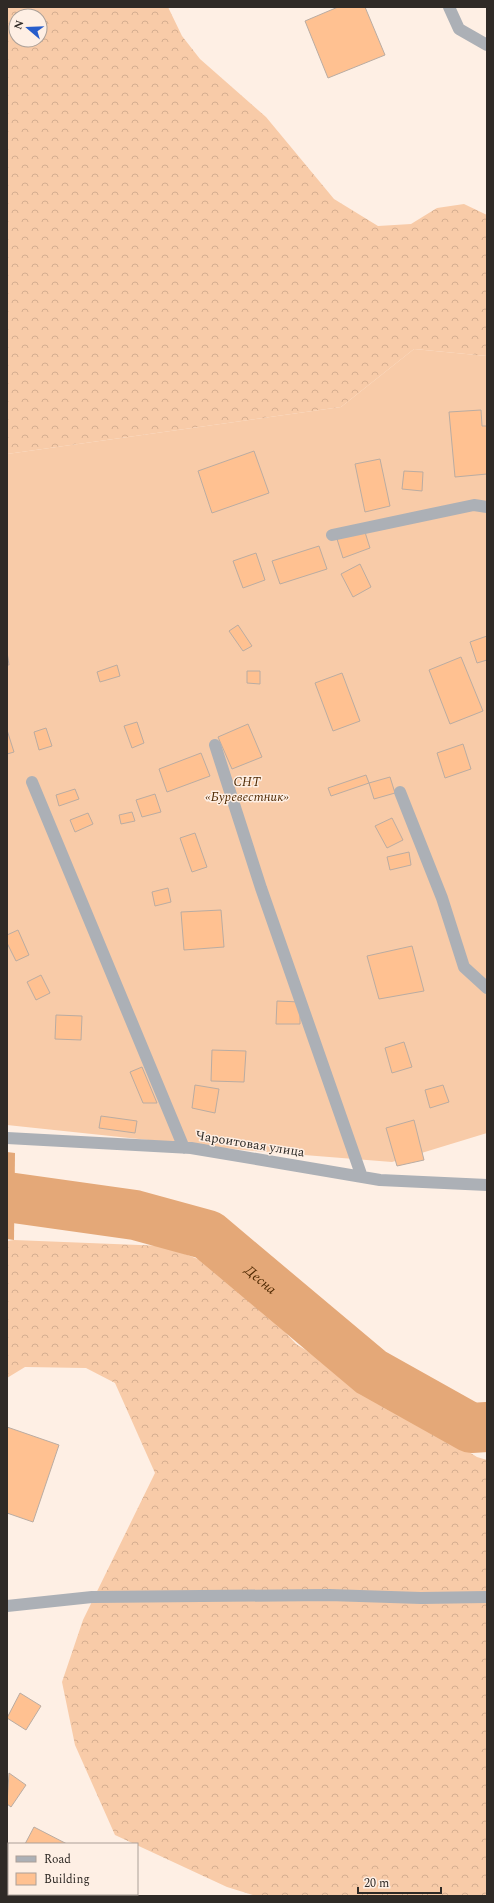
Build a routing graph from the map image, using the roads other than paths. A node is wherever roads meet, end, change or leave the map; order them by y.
1 (449, 7) edge
2 (487, 45) edge
3 (487, 507) edge
4 (332, 535) dead end
5 (215, 745) dead end
6 (32, 782) dead end
7 (400, 792) dead end
8 (487, 988) edge
9 (7, 1138) edge
10 (184, 1148) junction
11 (362, 1177) junction
12 (487, 1185) edge
13 (487, 1597) edge
14 (7, 1606) edge

1 - 2 street
3 - 4 street
5 - 11 street
6 - 10 street
7 - 8 street
9 - 10 street, Чароитовая улица
10 - 11 street, Чароитовая улица
11 - 12 street, Чароитовая улица
13 - 14 street

